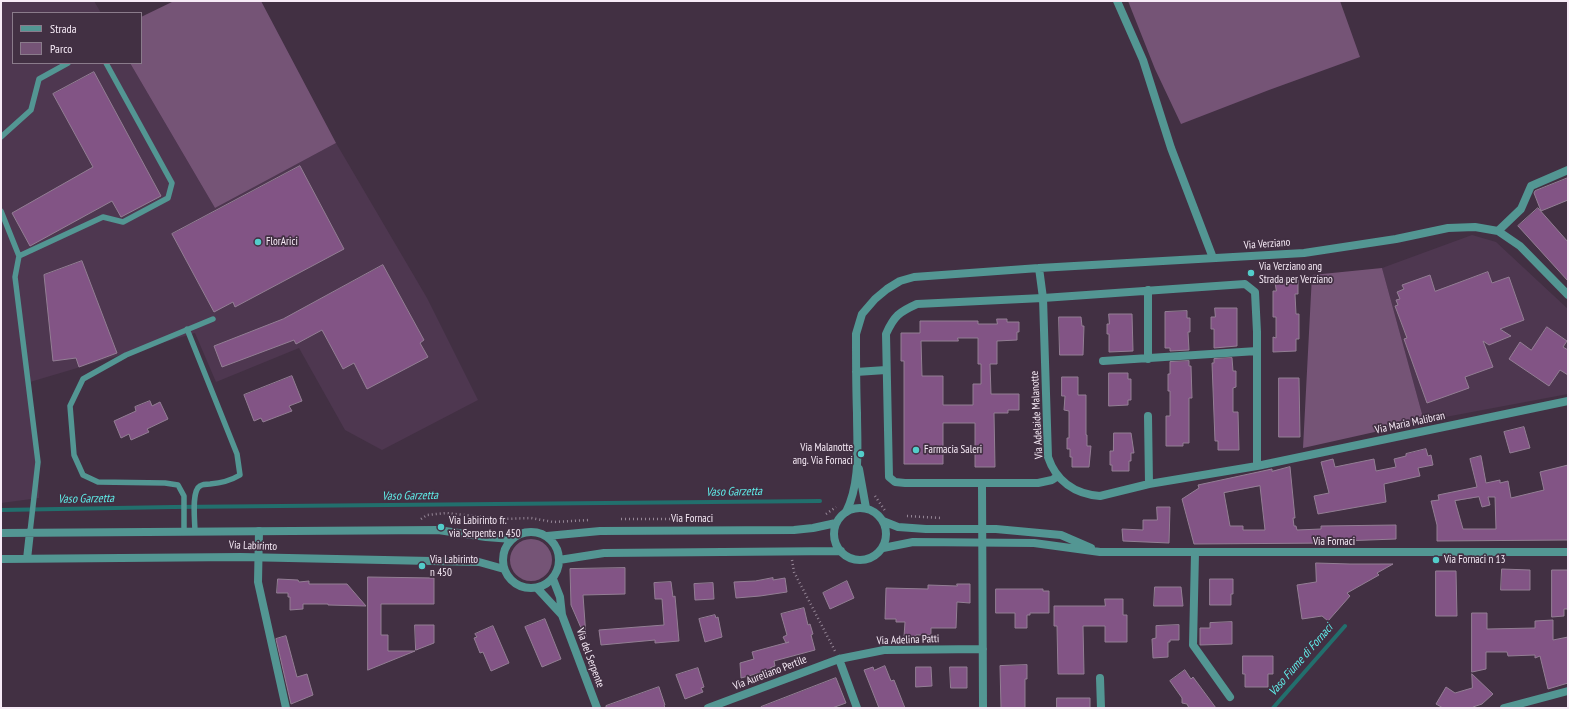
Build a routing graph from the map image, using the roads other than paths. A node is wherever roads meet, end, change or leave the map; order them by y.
1 (1118, 1) edge
2 (66, 64) edge
3 (107, 64) edge
4 (1, 137) edge
5 (1568, 170) edge
6 (1, 212) edge
7 (1498, 231) junction
8 (19, 256) junction
9 (1213, 258) junction
10 (1039, 268) junction
11 (1148, 290) junction
12 (1568, 295) edge
13 (1042, 298) junction
14 (213, 319) dead end
15 (187, 329) junction
16 (1257, 351) junction
17 (1148, 359) junction
18 (1103, 361) dead end
19 (886, 370) junction
20 (856, 372) junction
21 (1568, 401) edge
22 (1148, 416) dead end
23 (857, 456) junction
24 (1257, 466) junction
25 (1058, 476) junction
26 (982, 483) junction
27 (1149, 484) junction
28 (866, 508) junction
29 (846, 512) junction
30 (883, 521) junction
31 (836, 523) junction
32 (982, 529) junction
33 (260, 531) junction
34 (30, 532) junction
35 (184, 532) junction
36 (195, 532) junction
37 (1, 533) edge
38 (546, 536) junction
39 (512, 539) junction
40 (981, 543) junction
41 (883, 548) junction
42 (841, 551) junction
43 (1100, 552) junction
44 (1568, 552) edge
45 (1195, 553) junction
46 (259, 557) junction
47 (28, 558) junction
48 (1, 559) edge
49 (560, 560) junction
50 (504, 569) junction
51 (553, 579) junction
52 (536, 588) junction
53 (562, 615) junction
54 (983, 649) junction
55 (839, 658) junction
56 (1100, 678) dead end
57 (1568, 691) edge
58 (1230, 697) dead end
59 (286, 708) edge
60 (597, 708) edge
61 (708, 708) edge
62 (857, 708) edge
63 (983, 708) edge
64 (1101, 708) edge
65 (1504, 708) edge

1 - 9 street
2 - 4 lane
3 - 8 lane
5 - 7 street
6 - 8 lane
7 - 9 street, Via Verziano
7 - 12 street, Via Verziano
8 - 34 lane
9 - 10 street
10 - 13 street, Via Adelaide Malanotte
10 - 20 street
11 - 13 street
11 - 16 street
11 - 17 street
13 - 19 street
13 - 25 street, Via Adelaide Malanotte
14 - 15 lane
15 - 35 lane
15 - 36 lane
16 - 17 street
16 - 24 street
17 - 18 street
19 - 20 street
19 - 26 street
20 - 23 street
21 - 24 street, Via Maria Malibran
22 - 27 street
23 - 28 street
23 - 29 street
24 - 27 street, Via Maria Malibran
25 - 26 street
25 - 27 street, Via Maria Malibran
26 - 32 street
28 - 29 street
28 - 30 street, Via Fornaci
29 - 31 street
30 - 32 street, Via Fornaci
30 - 41 street
31 - 38 street, Via Fornaci
31 - 42 street
32 - 40 street
32 - 43 street, Via Fornaci
33 - 36 street, Via Labirinto
33 - 39 street, Via Labirinto
33 - 46 street
34 - 35 street, Via Labirinto
34 - 37 street, Via Labirinto
34 - 47 street
35 - 36 street, Via Labirinto
38 - 39 street, Via Fornaci
38 - 49 street
39 - 50 street
40 - 41 street, Via Fornaci
40 - 43 street, Via Fornaci
40 - 54 street
41 - 42 street, Via Fornaci
42 - 49 street, Via Fornaci
43 - 45 street, Via Fornaci
44 - 45 street, Via Fornaci
45 - 58 street
46 - 47 street, Via Labirinto
46 - 50 street, Via Labirinto
46 - 59 street
47 - 48 street, Via Labirinto
49 - 51 street
50 - 52 street
51 - 52 street
51 - 53 street, Via del Serpente
52 - 53 street, Via del Serpente
53 - 60 street, Via del Serpente
54 - 55 street, Via Adelina Patti
54 - 63 street
55 - 61 street, Via Aureliano Pertile
55 - 62 street
56 - 64 street
57 - 65 street

